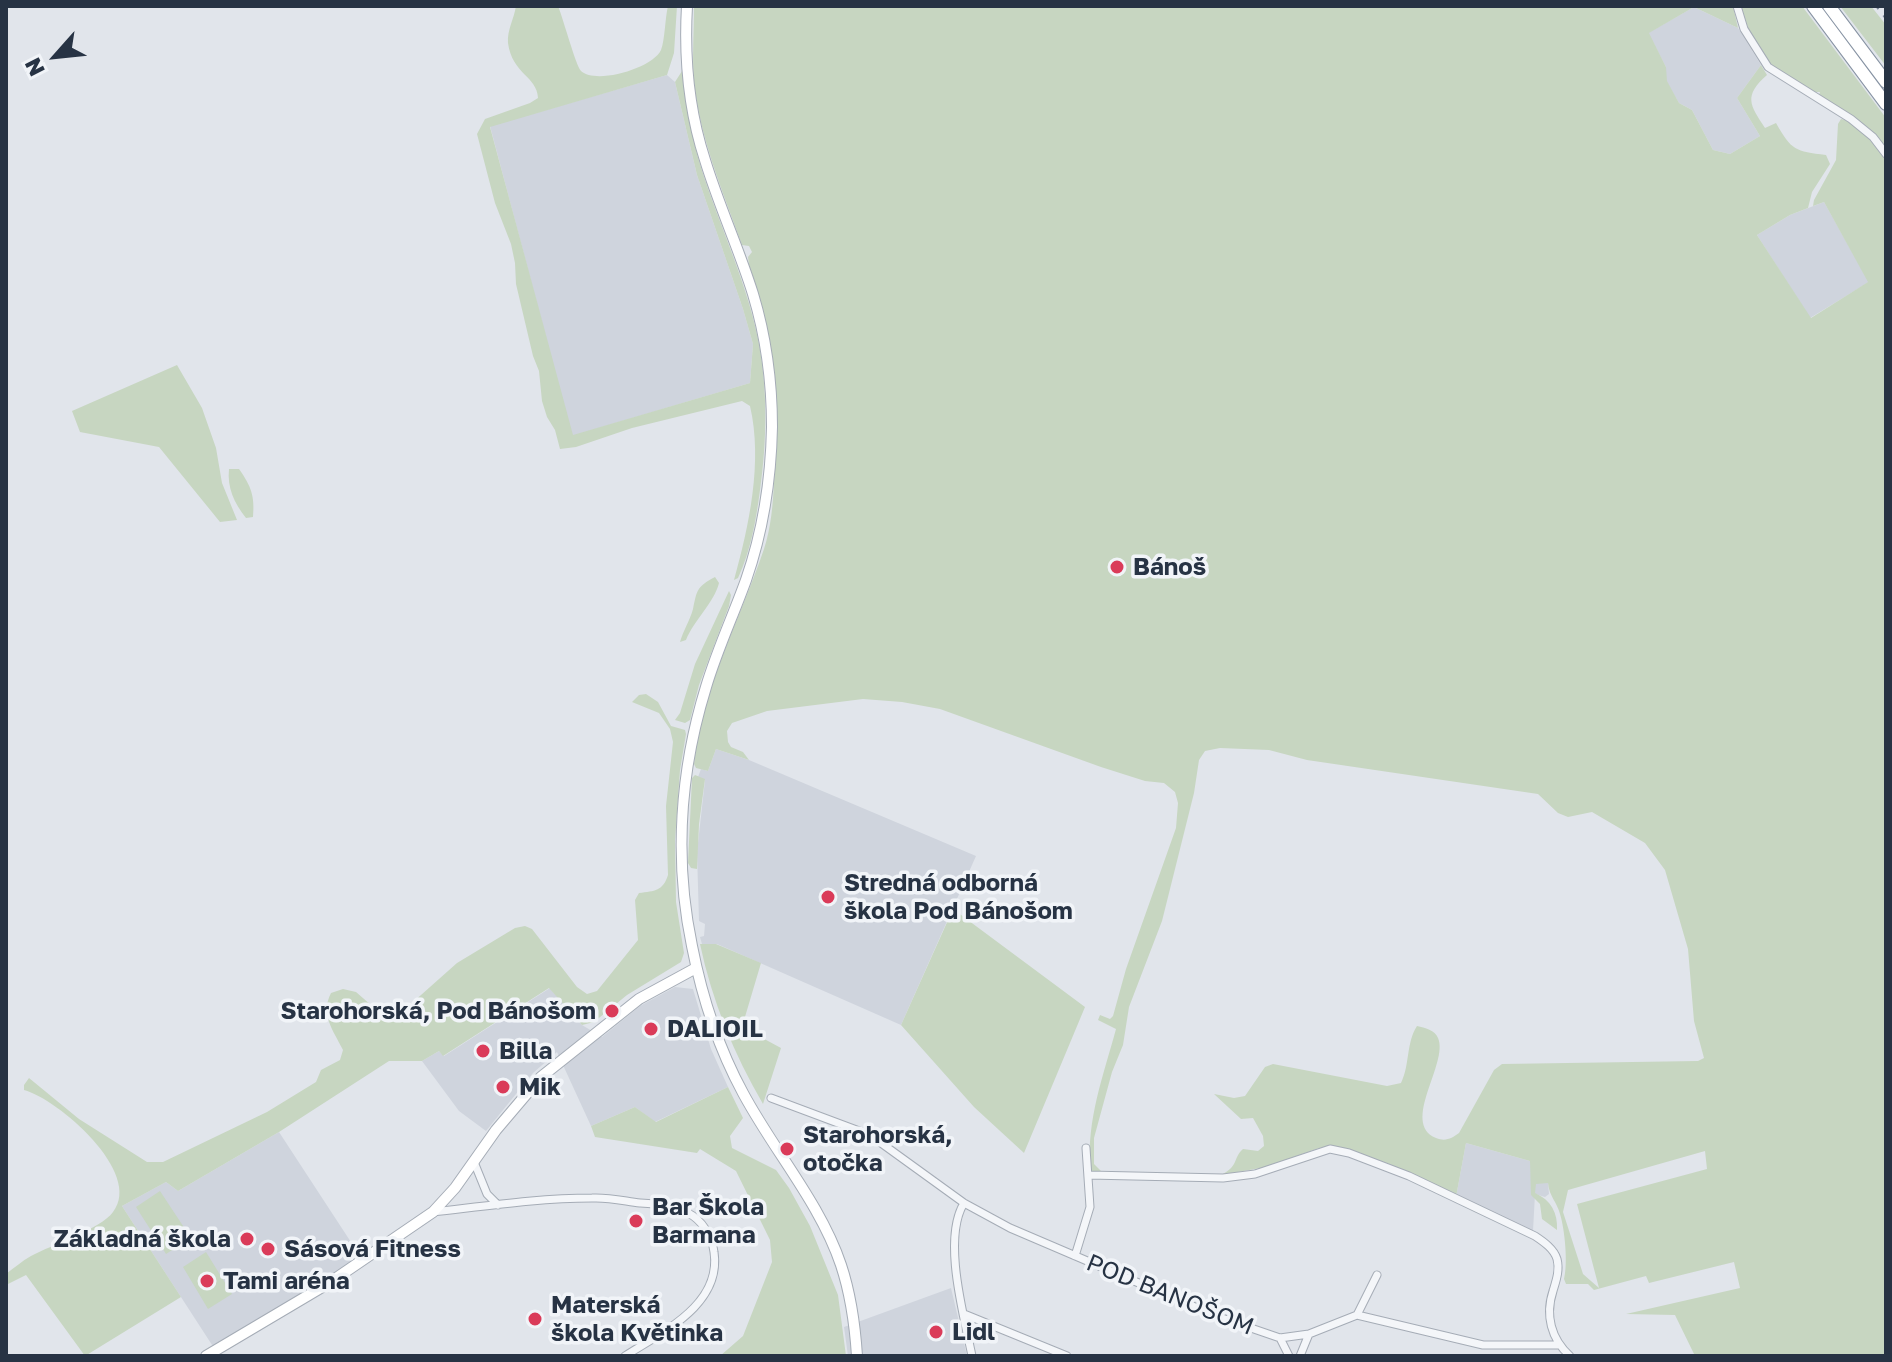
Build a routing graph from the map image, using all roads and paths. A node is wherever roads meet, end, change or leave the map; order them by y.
1 (687, 6) edge
2 (1737, 6) edge
3 (1813, 6) edge
4 (1829, 6) edge
5 (1886, 82) edge
6 (1886, 104) edge
7 (1886, 154) edge
8 (696, 968) junction
9 (771, 1098) dead end
10 (1086, 1148) dead end
11 (474, 1162) junction
12 (1089, 1175) junction
13 (964, 1203) junction
14 (498, 1205) junction
15 (433, 1212) junction
16 (1075, 1256) junction
17 (1377, 1275) dead end
18 (964, 1314) junction
19 (1357, 1315) junction
20 (1309, 1334) junction
21 (1280, 1338) junction
22 (1559, 1345) junction
23 (206, 1356) edge
24 (625, 1356) edge
25 (857, 1356) edge
26 (972, 1356) edge
27 (1067, 1356) edge
28 (1289, 1356) edge
29 (1300, 1356) edge
30 (1570, 1356) edge

1 - 8 street
2 - 7 street
3 - 6 highway
4 - 5 highway
8 - 11 street
8 - 25 street
9 - 13 street, POD BANOŠOM
10 - 12 street, POD BANOŠOM
11 - 14 street
11 - 15 street
12 - 16 street, POD BANOŠOM
12 - 22 street
13 - 16 street, POD BANOŠOM
13 - 18 street
14 - 15 street
14 - 24 street
15 - 23 street
16 - 21 street, POD BANOŠOM
17 - 19 street
18 - 26 street
18 - 27 street
19 - 20 street, POD BANOŠOM
19 - 22 street
20 - 21 street, POD BANOŠOM
20 - 29 street
21 - 28 street
22 - 30 street

